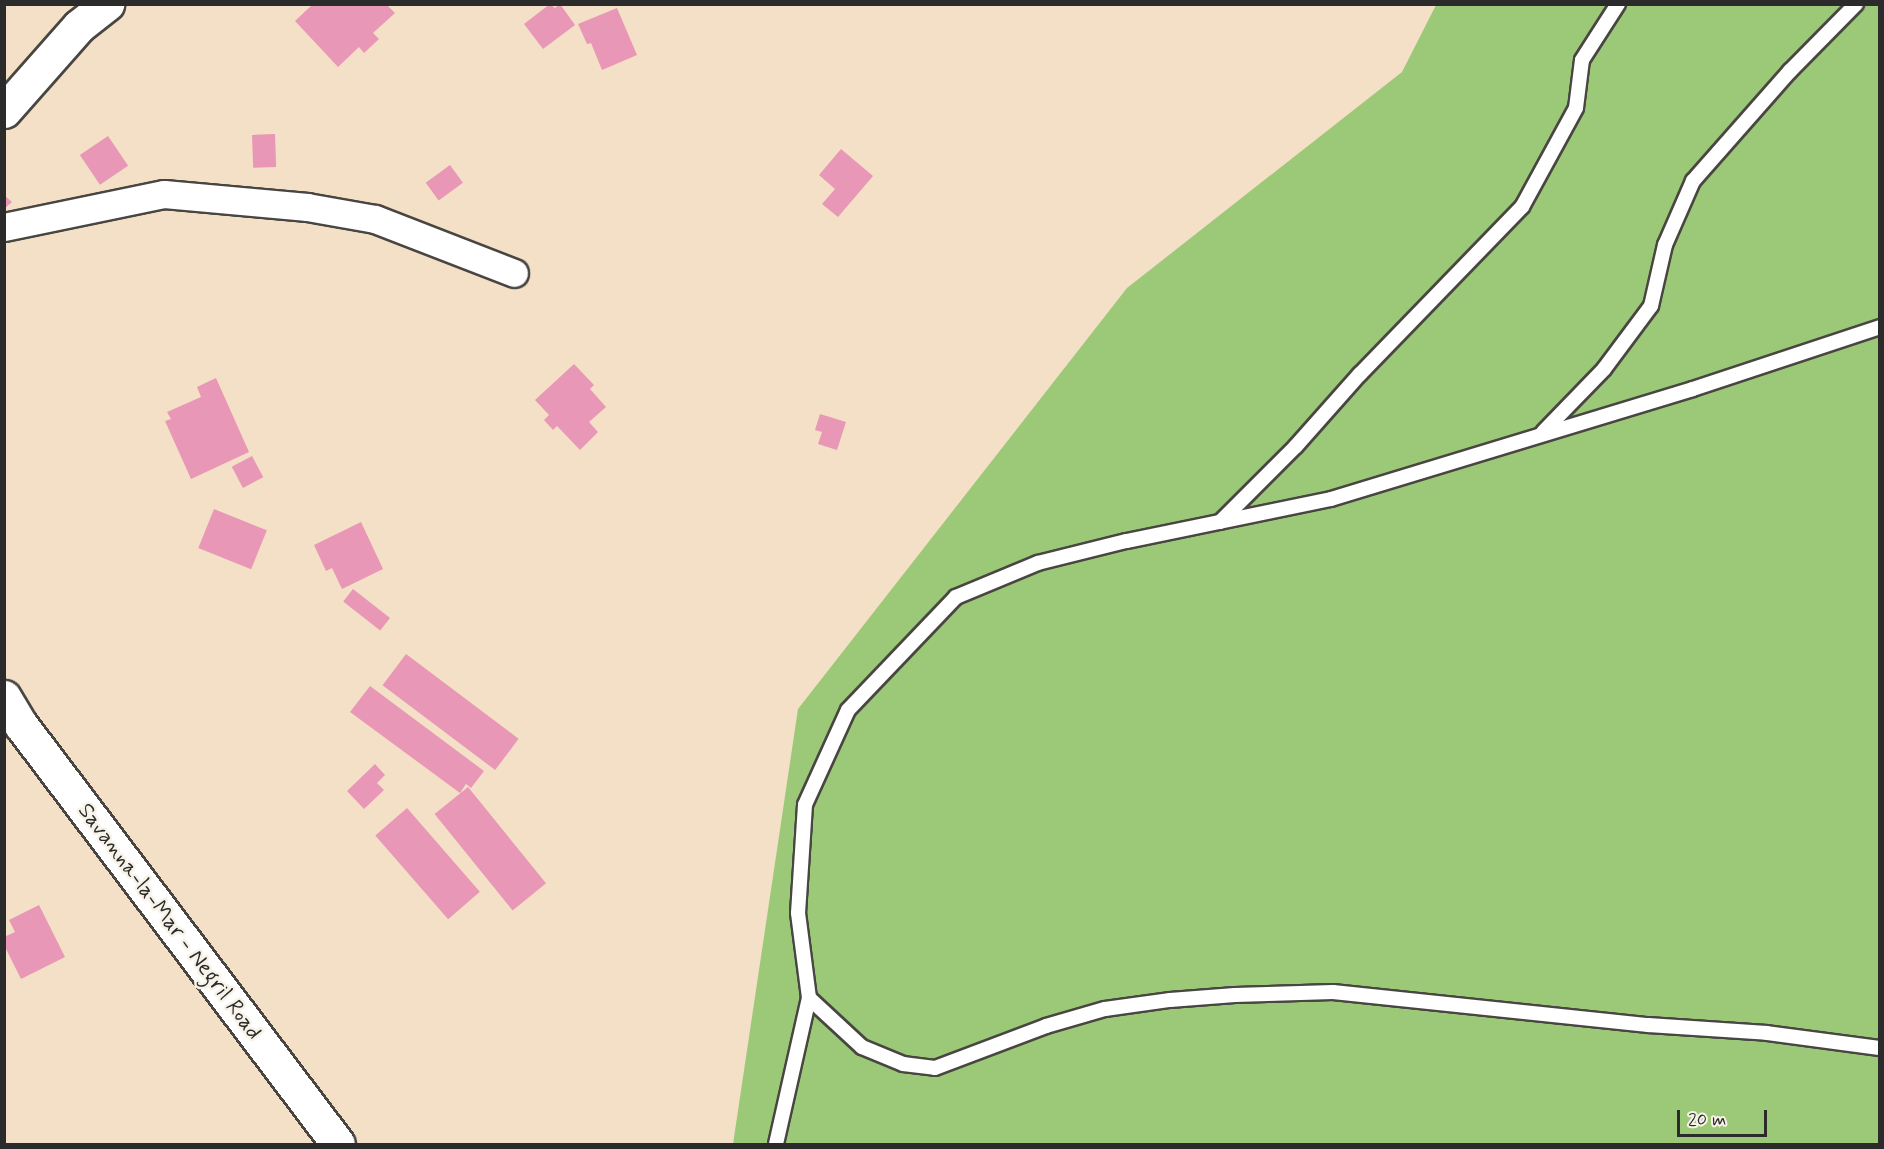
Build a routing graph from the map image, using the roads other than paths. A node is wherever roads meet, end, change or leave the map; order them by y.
1 (107, 4) edge
2 (1618, 4) edge
3 (1856, 4) edge
4 (4, 111) edge
5 (4, 227) edge
6 (514, 273) dead end
7 (1880, 327) edge
8 (1542, 434) junction
9 (1220, 522) junction
10 (4, 697) edge
11 (13, 725) edge
12 (809, 998) junction
13 (1880, 1048) edge
14 (338, 1144) edge
15 (776, 1144) edge

1 - 4 main road
2 - 9 lane
3 - 8 lane
5 - 6 street
7 - 8 lane
8 - 9 lane
9 - 12 lane
10 - 11 main road, Savanna-la-Mar - Negril Road
11 - 14 main road, Savanna-la-Mar - Negril Road
12 - 13 lane
12 - 15 lane

